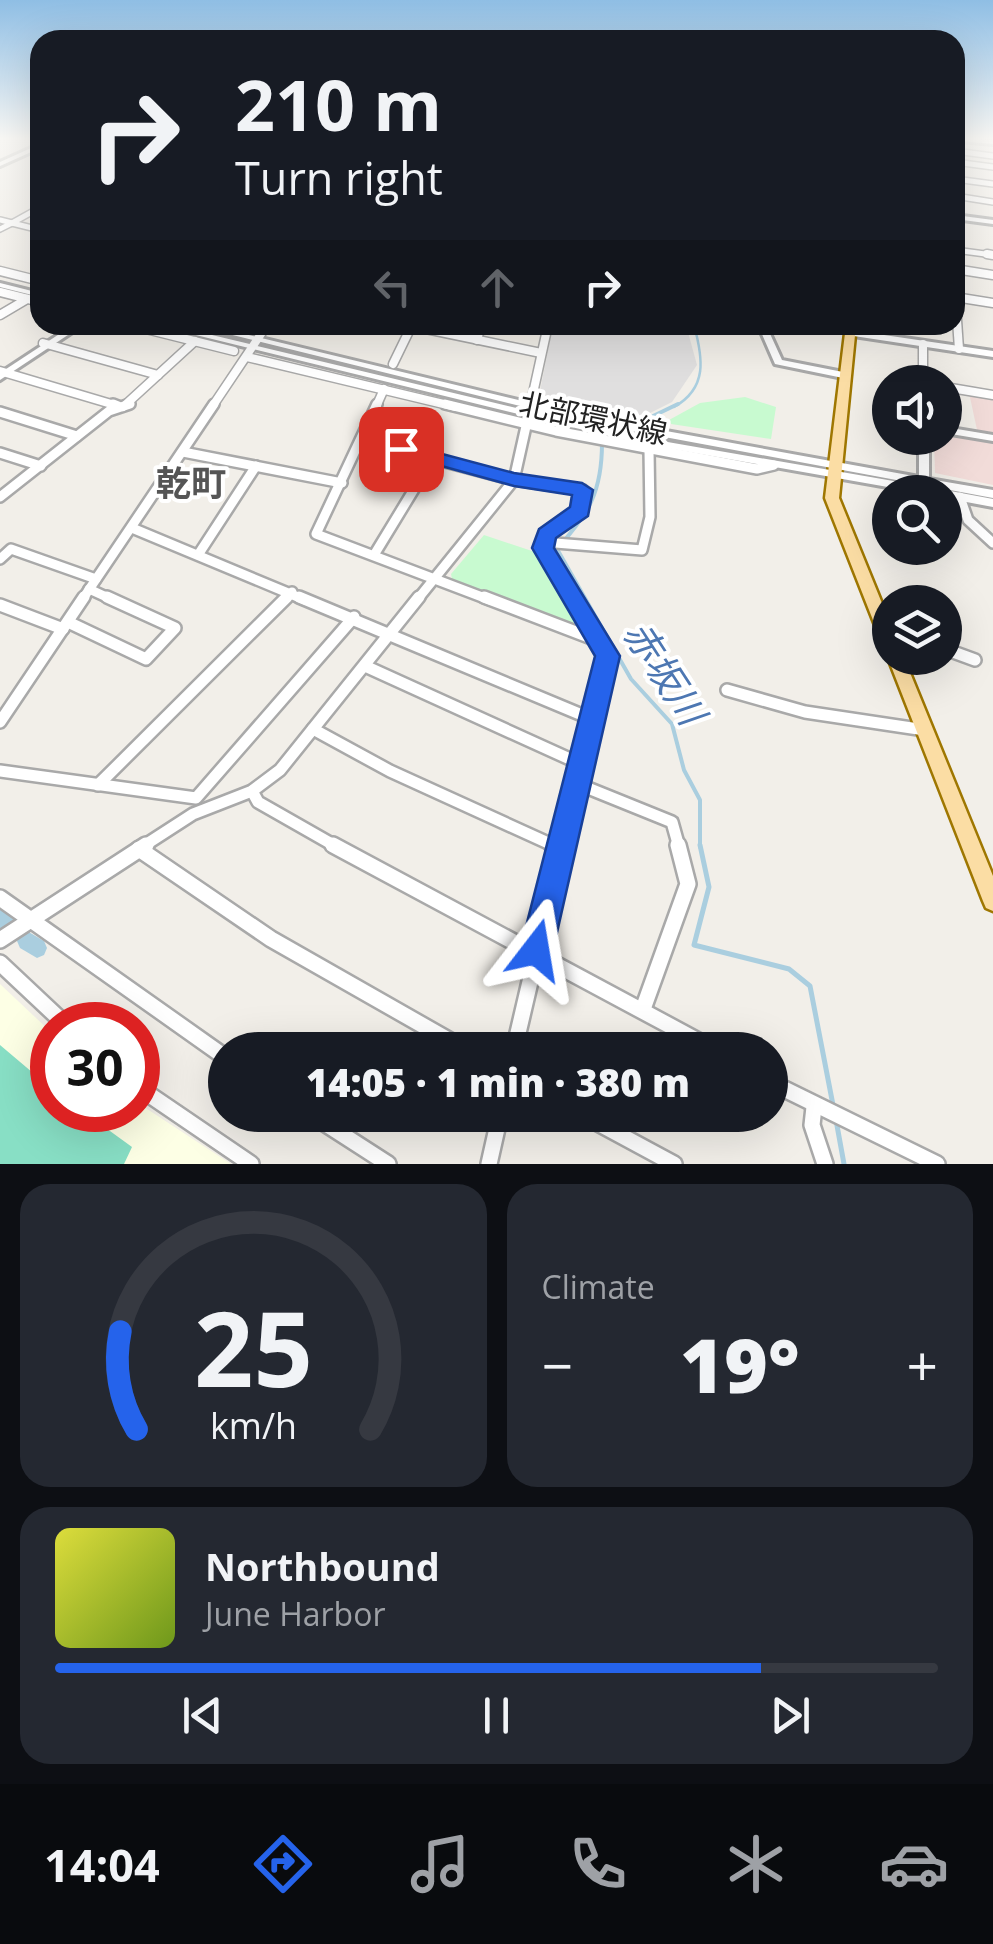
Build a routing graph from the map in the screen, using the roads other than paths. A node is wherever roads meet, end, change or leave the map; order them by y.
1 (965, 198) edge
2 (993, 202) edge
3 (30, 212) edge
4 (965, 218) edge
5 (993, 222) edge
6 (4, 224) edge
7 (30, 228) edge
8 (965, 251) edge
9 (993, 255) edge
10 (965, 271) edge
11 (0, 274) edge
12 (993, 275) edge
13 (30, 282) edge
14 (0, 288) edge
15 (30, 296) edge
16 (965, 297) edge
17 (27, 299) joint
18 (993, 303) edge
19 (0, 315) edge
20 (57, 335) edge
21 (62, 335) edge
22 (171, 335) edge
23 (192, 335) edge
24 (220, 335) edge
25 (260, 335) edge
26 (406, 335) edge
27 (455, 335) edge
28 (478, 335) edge
29 (546, 335) edge
30 (766, 335) edge
31 (850, 335) edge
32 (880, 335) edge
33 (958, 335) edge
34 (477, 340) junction
35 (199, 342) junction
36 (46, 344) junction
37 (923, 344) junction
38 (231, 347) junction
39 (252, 348) junction
40 (959, 349) junction
41 (542, 354) junction
42 (993, 354) edge
43 (393, 364) dead end
44 (924, 365) edge
45 (1, 373) edge
46 (843, 375) junction
47 (158, 376) junction
48 (384, 389) junction
49 (962, 390) edge
50 (993, 395) edge
51 (118, 406) junction
52 (0, 412) edge
53 (528, 415) junction
54 (962, 433) edge
55 (77, 436) junction
56 (993, 438) edge
57 (361, 440) junction
58 (650, 450) junction
59 (183, 452) junction
60 (0, 453) edge
61 (433, 458) junction
62 (774, 465) junction
63 (41, 466) junction
64 (256, 466) junction
65 (832, 470) junction
66 (874, 475) edge
67 (872, 479) edge
68 (514, 480) junction
69 (342, 483) junction
70 (962, 488) edge
71 (993, 494) edge
72 (0, 497) edge
73 (962, 497) edge
74 (962, 503) edge
75 (993, 503) edge
76 (132, 528) junction
77 (543, 542) junction
78 (993, 543) edge
79 (198, 554) junction
80 (374, 555) junction
81 (0, 560) edge
82 (437, 578) junction
83 (93, 584) junction
84 (292, 592) junction
85 (872, 595) edge
86 (0, 604) edge
87 (354, 617) junction
88 (66, 625) junction
89 (391, 634) junction
90 (594, 639) junction
91 (962, 656) edge
92 (975, 660) dead end
93 (365, 666) junction
94 (903, 675) edge
95 (727, 690) dead end
96 (594, 720) junction
97 (0, 722) edge
98 (314, 730) junction
99 (925, 730) junction
100 (582, 765) junction
101 (0, 770) edge
102 (578, 784) junction
103 (98, 786) junction
104 (252, 791) junction
105 (140, 849) junction
106 (561, 849) junction
107 (0, 898) edge
108 (993, 900) edge
109 (31, 921) junction
110 (0, 940) edge
111 (536, 950) junction
112 (0, 963) edge
113 (42, 1002) edge
114 (643, 1009) junction
115 (434, 1032) edge
116 (518, 1032) edge
117 (683, 1032) edge
118 (208, 1045) edge
119 (788, 1092) edge
120 (160, 1101) edge
121 (814, 1107) junction
122 (338, 1132) edge
123 (496, 1132) edge
124 (615, 1132) edge
125 (251, 1164) edge
126 (388, 1164) edge
127 (489, 1164) edge
128 (674, 1164) edge
129 (825, 1164) edge
130 (937, 1164) edge

1 - 2 street
3 - 6 street
4 - 5 street
6 - 7 street
8 - 9 street
10 - 12 street
11 - 13 street
14 - 15 street
14 - 17 street
16 - 18 street
17 - 19 street
20 - 36 street
21 - 36 street
22 - 35 street
23 - 38 street, 北部環状線
24 - 39 street, 北部環状線
25 - 39 street
26 - 43 street
27 - 34 street
28 - 34 street
29 - 41 street
30 - 46 street
31 - 46 main road
32 - 37 street
33 - 40 street
34 - 41 street
35 - 38 street
35 - 47 street
36 - 45 street
36 - 47 street
37 - 40 street
37 - 44 street
38 - 39 street, 北部環状線
39 - 48 street
39 - 53 street, 北部環状線
39 - 59 street
40 - 42 street
41 - 53 street
45 - 51 street
46 - 65 main road
47 - 51 street
48 - 53 street
48 - 57 street
49 - 50 street
51 - 55 street
52 - 55 street
53 - 58 street
53 - 62 street, 北部環状線
53 - 65 street, 北部環状線
53 - 68 street
54 - 56 street
55 - 63 street
57 - 61 street
57 - 69 street
58 - 62 street
58 - 77 street
59 - 64 street
59 - 76 street
60 - 63 street
61 - 68 street
61 - 80 street
62 - 65 street, 北部環状線
63 - 72 street
64 - 69 street
64 - 79 street
65 - 66 street, 北部環状線
65 - 67 street, 北部環状線
65 - 85 main road
68 - 77 street
68 - 82 street
69 - 80 street
70 - 71 street, 北部環状線
73 - 75 street
74 - 78 street
76 - 79 street
76 - 83 street
77 - 90 street
79 - 84 street
80 - 82 street
81 - 83 street
82 - 89 street
82 - 90 street
83 - 88 street
83 - 88 street
84 - 87 street
84 - 103 street
86 - 88 street
87 - 89 street
87 - 103 street
88 - 97 street
89 - 93 street
89 - 96 street
90 - 96 street
91 - 92 street
93 - 98 street
93 - 100 street
94 - 99 main road
95 - 99 street
96 - 100 street
98 - 104 street
98 - 106 street
99 - 108 main road
100 - 102 street
101 - 103 street
102 - 106 street
102 - 114 street
104 - 105 street
104 - 111 street
105 - 109 street
105 - 115 street
106 - 111 street
107 - 109 street
109 - 110 street
109 - 118 street
111 - 114 street
111 - 116 street
112 - 113 street
114 - 117 street
119 - 121 street
120 - 125 street
121 - 129 street
121 - 130 street
122 - 126 street
123 - 127 street
124 - 128 street

